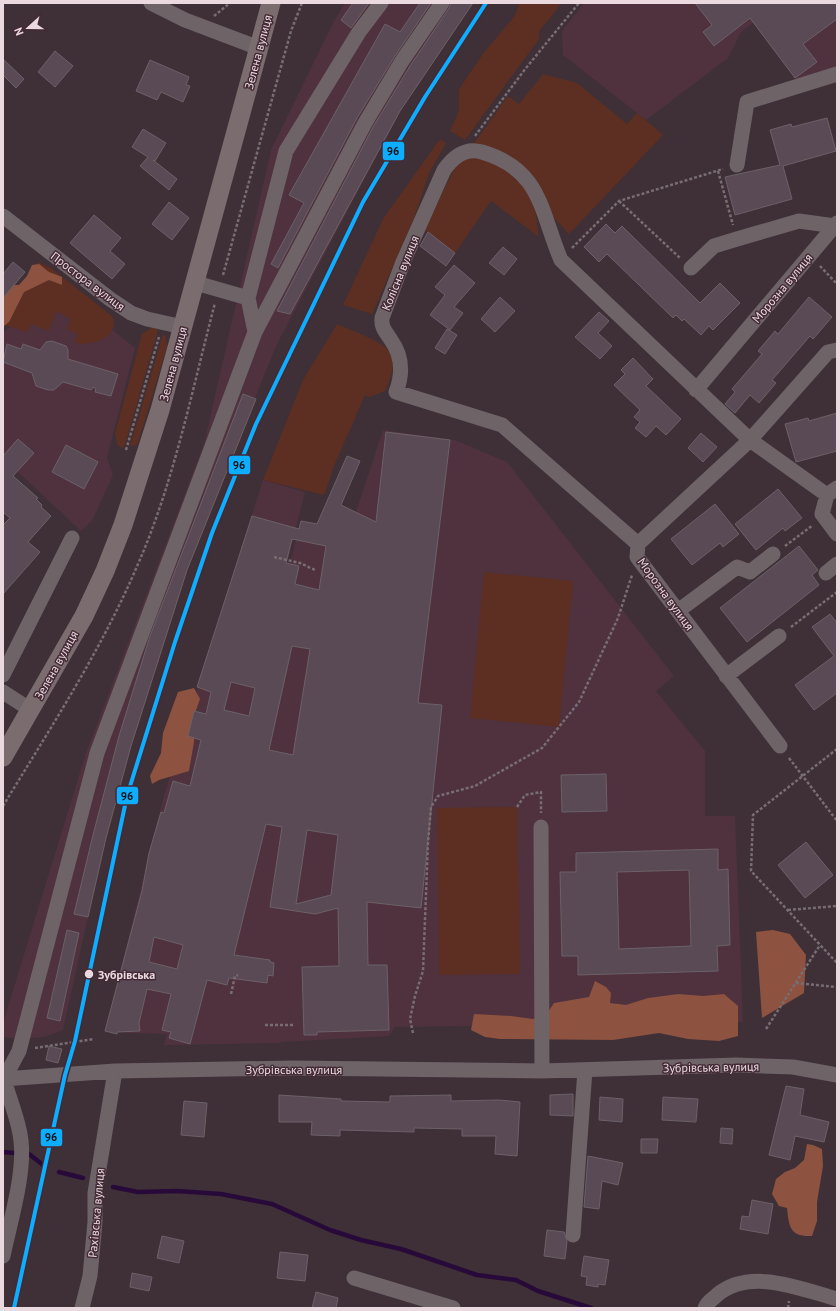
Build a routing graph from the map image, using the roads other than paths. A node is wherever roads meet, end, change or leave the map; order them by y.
1 (151, 3) edge
2 (271, 3) edge
3 (381, 3) edge
4 (442, 3) edge
5 (259, 48) junction
6 (837, 74) edge
7 (737, 165) road end
8 (3, 216) edge
9 (836, 224) edge
10 (691, 268) road end
11 (196, 283) junction
12 (248, 298) junction
13 (183, 327) junction
14 (255, 332) junction
15 (837, 350) edge
16 (696, 390) junction
17 (750, 440) junction
18 (832, 491) edge
19 (837, 534) edge
20 (72, 538) dead end
21 (638, 550) junction
22 (773, 554) road end
23 (678, 611) junction
24 (779, 636) road end
25 (3, 675) edge
26 (726, 676) junction
27 (3, 692) edge
28 (32, 710) junction
29 (780, 746) road end
30 (3, 757) edge
31 (541, 826) road end
32 (585, 1070) junction
33 (115, 1071) junction
34 (542, 1071) junction
35 (837, 1075) edge
36 (3, 1079) edge
37 (573, 1235) dead end
38 (3, 1256) edge
39 (354, 1278) dead end
40 (837, 1299) edge
41 (82, 1308) edge
42 (453, 1308) edge
43 (705, 1308) edge

1 - 5 street
2 - 5 main road, Зелена вулиця
3 - 12 street
4 - 14 street
5 - 11 main road, Зелена вулиця
6 - 7 street
8 - 13 street, Простора вулиця
9 - 10 street
9 - 16 street, Морозна вулиця
11 - 12 street
11 - 13 main road, Зелена вулиця
12 - 14 street
13 - 28 main road, Зелена вулиця
14 - 36 street
15 - 17 street, Морозна вулиця
16 - 17 street
16 - 21 street, Колісна вулиця
17 - 18 street
17 - 21 street, Морозна вулиця
18 - 19 street
20 - 25 street
21 - 23 street, Морозна вулиця
22 - 23 street
23 - 26 street, Морозна вулиця
24 - 26 street
26 - 29 street, Морозна вулиця
27 - 28 street, Зелена вулиця
28 - 30 main road, Зелена вулиця
31 - 34 street
32 - 34 street, Зубрівська вулиця
32 - 35 street, Зубрівська вулиця
32 - 37 street
33 - 34 street, Зубрівська вулиця
33 - 36 street, Зубрівська вулиця
33 - 41 street, Рахівська вулиця
36 - 38 street
39 - 42 street
40 - 43 street

